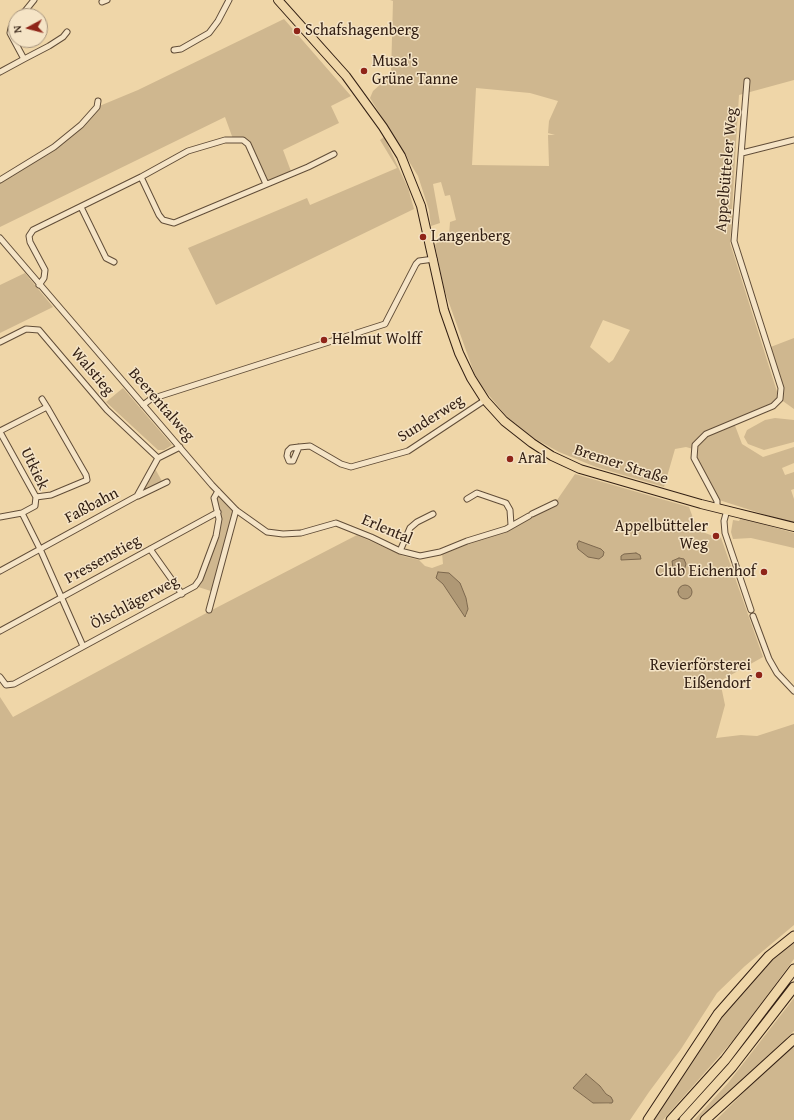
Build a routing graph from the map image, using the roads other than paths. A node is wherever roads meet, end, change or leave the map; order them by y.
1 (34, 0) edge
2 (229, 0) edge
3 (278, 0) edge
4 (28, 8) edge
5 (67, 32) dead end
6 (18, 48) edge
7 (174, 50) dead end
8 (24, 59) junction
9 (0, 72) edge
10 (747, 81) dead end
11 (98, 101) dead end
12 (794, 140) edge
13 (742, 153) junction
14 (334, 154) dead end
15 (141, 177) junction
16 (0, 180) edge
17 (266, 184) junction
18 (82, 207) junction
19 (0, 238) edge
20 (434, 259) junction
21 (114, 262) dead end
22 (39, 285) junction
23 (0, 342) edge
24 (42, 399) dead end
25 (485, 400) junction
26 (143, 405) junction
27 (47, 407) junction
28 (0, 432) edge
29 (180, 447) junction
30 (299, 447) dead end
31 (158, 458) junction
32 (167, 482) dead end
33 (218, 491) junction
34 (137, 496) junction
35 (36, 497) junction
36 (468, 499) dead end
37 (555, 503) dead end
38 (718, 508) junction
39 (236, 510) junction
40 (727, 510) junction
41 (218, 512) junction
42 (22, 513) junction
43 (433, 514) dead end
44 (0, 517) edge
45 (511, 525) junction
46 (794, 527) edge
47 (40, 549) junction
48 (150, 549) junction
49 (400, 551) junction
50 (0, 570) edge
51 (182, 594) junction
52 (62, 598) junction
53 (209, 610) dead end
54 (0, 631) edge
55 (83, 646) junction
56 (0, 677) edge
57 (794, 691) edge
58 (793, 937) edge
59 (794, 970) edge
60 (794, 988) edge
61 (794, 1039) edge
62 (648, 1120) edge
63 (671, 1120) edge
64 (684, 1120) edge
65 (706, 1120) edge

1 - 4 street
2 - 7 street
3 - 20 main road, Bremer Straße
5 - 8 street
6 - 8 street
8 - 9 street
10 - 13 street, Appelbütteler Weg
11 - 16 street
12 - 13 street
13 - 38 street, Appelbütteler Weg
14 - 17 street
15 - 17 street
15 - 17 street
15 - 18 street
18 - 21 street
18 - 22 street
19 - 22 street, Beerentalweg
20 - 25 main road, Bremer Straße
20 - 26 street
22 - 26 street, Beerentalweg
23 - 31 street, Walstieg
24 - 27 street
25 - 30 street, Sunderweg
25 - 38 main road, Bremer Straße
26 - 29 street, Beerentalweg
27 - 28 street
27 - 35 street
28 - 35 street, Utkiek
29 - 31 street
29 - 33 street, Beerentalweg
31 - 34 street, Faßbahn
32 - 34 street
33 - 39 street, Beerentalweg
33 - 41 street, Ölschlägerweg
34 - 47 street, Faßbahn
35 - 42 street, Utkiek
36 - 45 street
37 - 45 street, Erlental
38 - 40 main road, Bremer Straße
39 - 49 street, Erlental
39 - 53 street
40 - 46 main road, Bremer Straße
40 - 57 street
41 - 48 street, Pressenstieg
41 - 51 street, Ölschlägerweg
42 - 44 street
42 - 47 street
43 - 49 street
45 - 49 street, Erlental
47 - 50 street, Faßbahn
47 - 52 street
48 - 51 street
48 - 52 street, Pressenstieg
51 - 55 street, Ölschlägerweg
52 - 54 street, Pressenstieg
52 - 55 street
55 - 56 street, Ölschlägerweg
58 - 62 highway
59 - 63 highway
60 - 64 highway
61 - 65 highway

